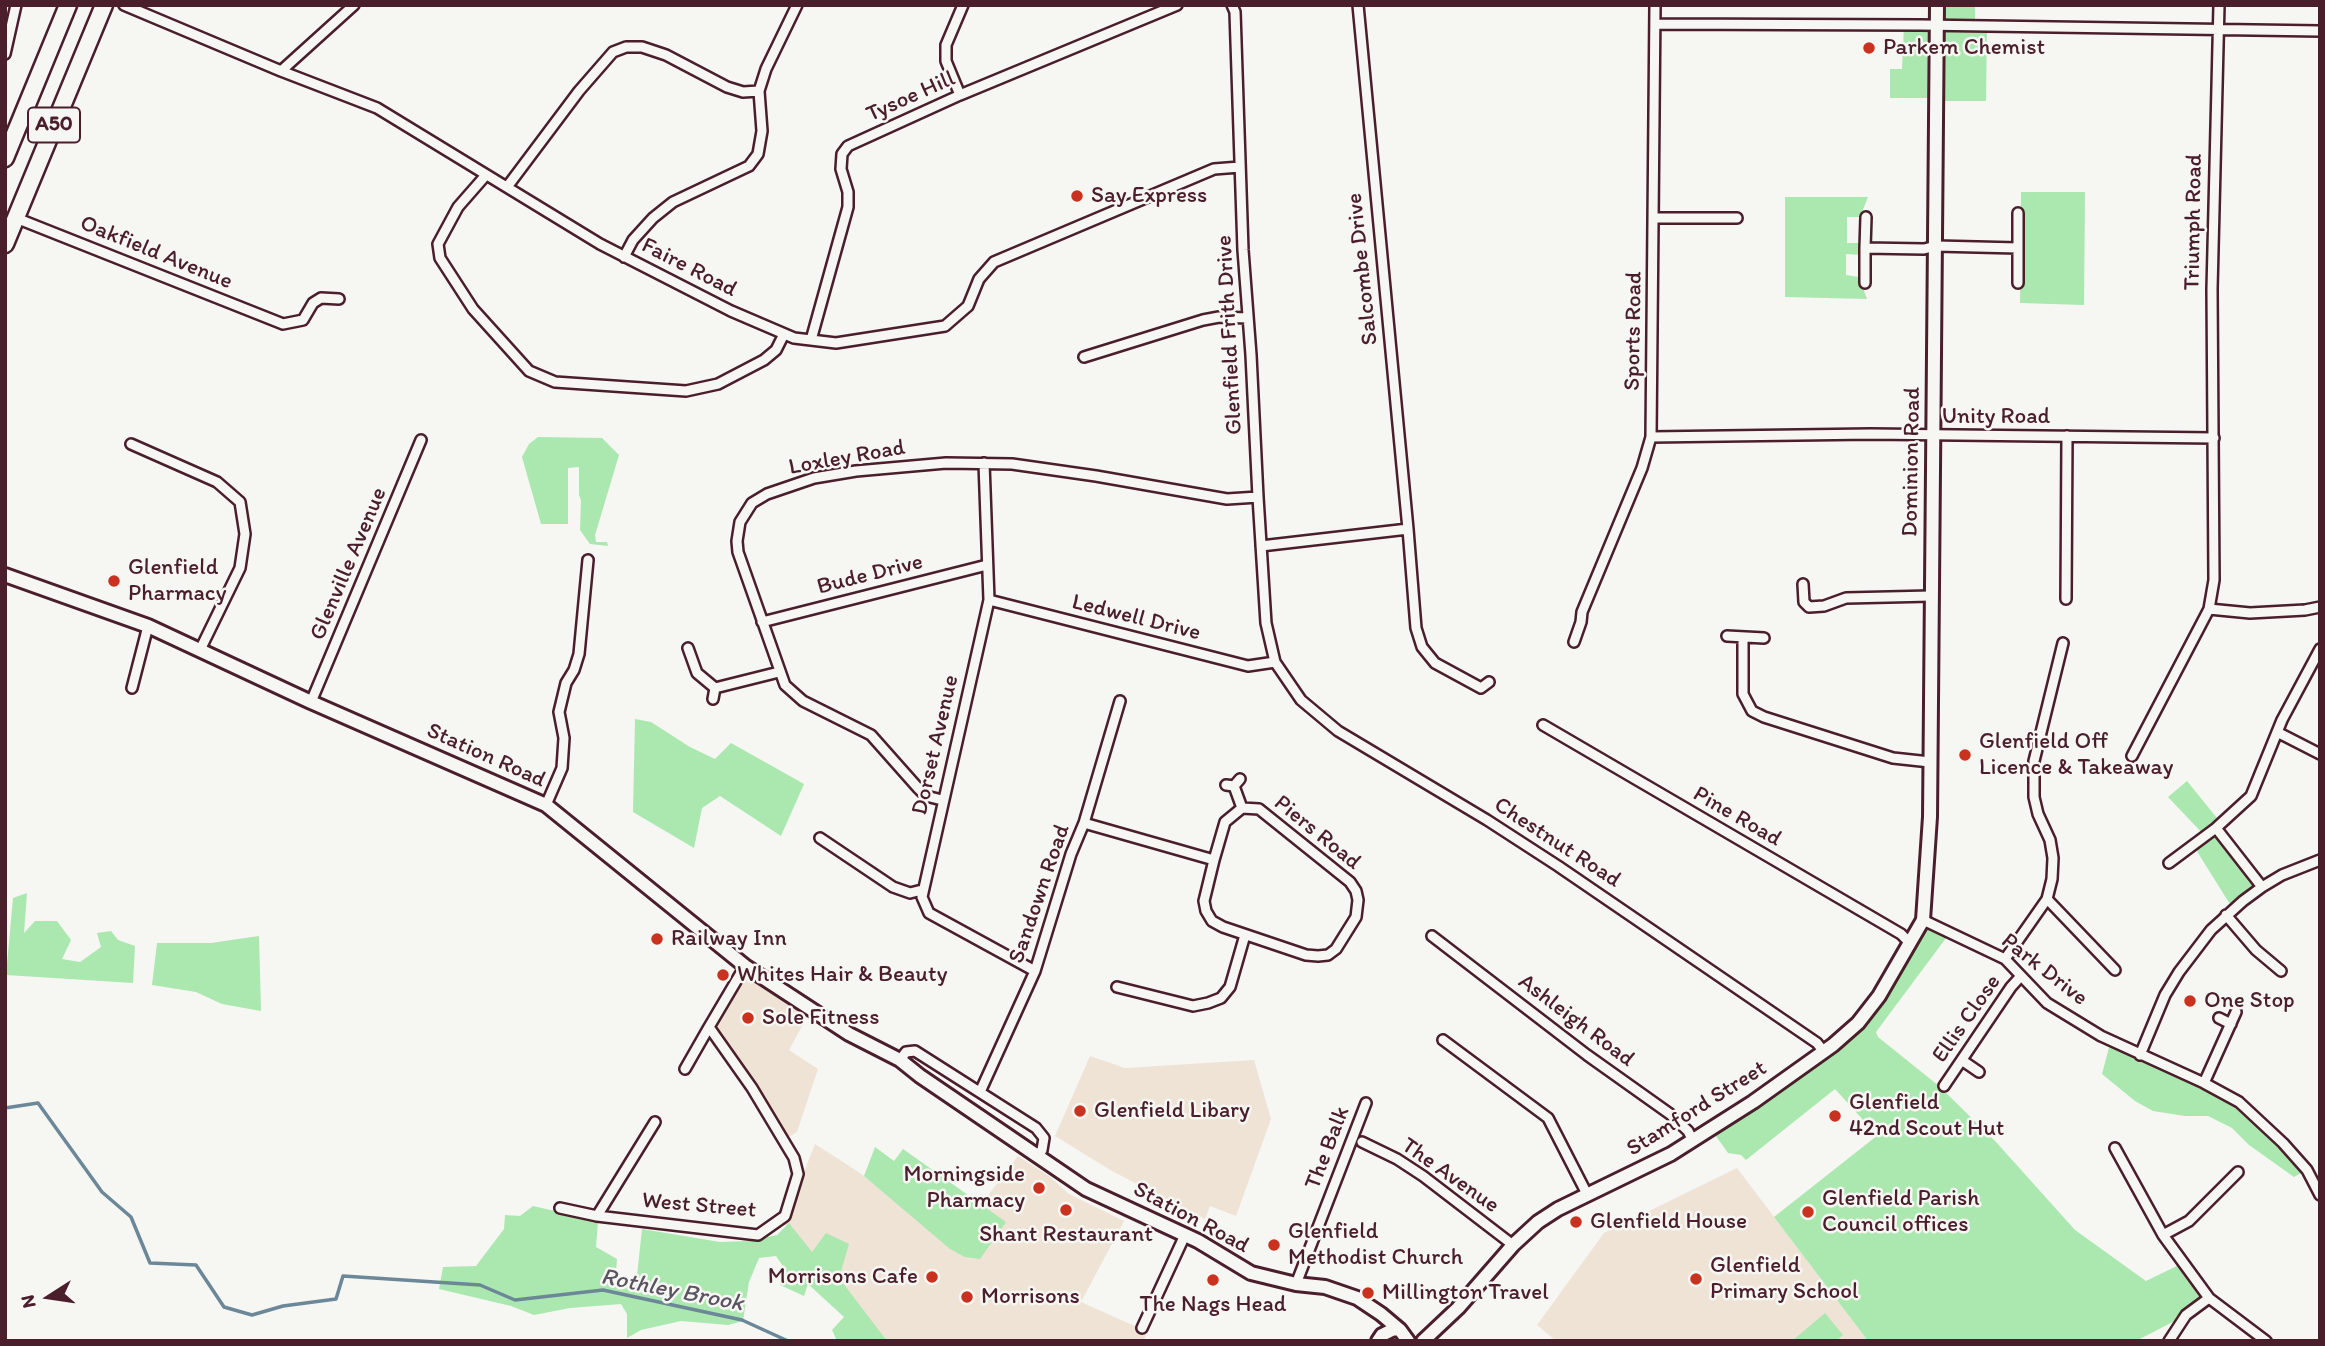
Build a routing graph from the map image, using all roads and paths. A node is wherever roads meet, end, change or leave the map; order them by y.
1 (16, 5) edge
2 (68, 5) edge
3 (104, 5) edge
4 (124, 5) edge
5 (354, 5) edge
6 (797, 5) edge
7 (963, 5) edge
8 (1177, 5) edge
9 (1232, 5) edge
10 (1358, 5) edge
11 (1656, 5) edge
12 (1937, 5) edge
13 (2219, 5) edge
14 (1656, 24) junction
15 (1936, 26) junction
16 (2218, 29) junction
17 (2320, 31) edge
18 (5, 54) edge
19 (281, 71) junction
20 (759, 91) junction
21 (960, 95) junction
22 (5, 158) edge
23 (1240, 167) junction
24 (486, 175) junction
25 (506, 187) junction
26 (2018, 213) dead end
27 (1866, 217) dead end
28 (16, 218) junction
29 (1655, 218) junction
30 (1737, 218) dead end
31 (5, 244) edge
32 (1936, 246) junction
33 (1866, 248) junction
34 (2018, 248) junction
35 (624, 257) junction
36 (1865, 283) dead end
37 (2018, 283) dead end
38 (338, 299) dead end
39 (1248, 318) junction
40 (784, 334) junction
41 (811, 340) junction
42 (1084, 358) dead end
43 (1933, 436) junction
44 (2067, 436) junction
45 (1651, 437) junction
46 (2214, 438) junction
47 (421, 440) dead end
48 (131, 444) dead end
49 (984, 463) junction
50 (1258, 497) junction
51 (1408, 528) junction
52 (1261, 545) junction
53 (588, 560) dead end
54 (987, 565) junction
55 (5, 575) edge
56 (1804, 584) dead end
57 (1931, 596) junction
58 (2066, 599) dead end
59 (989, 600) junction
60 (2318, 608) edge
61 (2209, 609) junction
62 (762, 622) junction
63 (148, 626) junction
64 (1727, 636) dead end
65 (1743, 638) junction
66 (1764, 638) dead end
67 (1574, 642) dead end
68 (2063, 643) dead end
69 (688, 648) dead end
70 (2320, 649) edge
71 (200, 650) junction
72 (1275, 662) junction
73 (779, 671) junction
74 (1489, 682) dead end
75 (132, 688) dead end
76 (715, 688) junction
77 (713, 699) dead end
78 (1119, 701) dead end
79 (312, 702) junction
80 (1542, 725) dead end
81 (2277, 732) junction
82 (2320, 754) edge
83 (2132, 756) dead end
84 (1930, 762) junction
85 (1233, 783) dead end
86 (942, 800) junction
87 (546, 805) junction
88 (1242, 808) junction
89 (1084, 823) junction
90 (2216, 828) junction
91 (820, 838) dead end
92 (1214, 860) junction
93 (2320, 860) edge
94 (2169, 863) dead end
95 (2262, 887) junction
96 (922, 890) junction
97 (2047, 899) junction
98 (2226, 915) junction
99 (1923, 920) junction
100 (1245, 935) junction
101 (1432, 936) dead end
102 (1910, 943) junction
103 (2005, 959) junction
104 (745, 966) junction
105 (2115, 970) dead end
106 (1035, 971) junction
107 (2281, 971) dead end
108 (2021, 976) junction
109 (1117, 987) dead end
110 (2236, 1012) dead end
111 (2219, 1018) dead end
112 (2231, 1024) junction
113 (709, 1027) junction
114 (1443, 1040) dead end
115 (1824, 1052) junction
116 (2140, 1055) junction
117 (900, 1060) junction
118 (1963, 1061) junction
119 (685, 1069) dead end
120 (1979, 1072) dead end
121 (2204, 1083) junction
122 (1944, 1086) dead end
123 (979, 1092) junction
124 (1366, 1103) dead end
125 (655, 1122) dead end
126 (1693, 1141) junction
127 (1362, 1142) dead end
128 (2115, 1148) dead end
129 (1037, 1156) junction
130 (2238, 1172) dead end
131 (1587, 1194) junction
132 (2320, 1195) edge
133 (560, 1208) dead end
134 (597, 1216) junction
135 (1185, 1235) junction
136 (2163, 1235) junction
137 (1513, 1244) junction
138 (1296, 1284) junction
139 (2209, 1298) junction
140 (1373, 1308) junction
141 (1142, 1328) dead end
142 (1433, 1330) junction
143 (1403, 1335) edge
144 (1380, 1338) edge
145 (1423, 1341) edge
146 (2169, 1341) edge
147 (2266, 1341) edge

1 - 18 street
2 - 22 highway, A50
3 - 28 highway, A50
4 - 19 street, Faire Road
5 - 19 street
6 - 20 street
7 - 21 street
8 - 21 street, Tysoe Hill
9 - 23 street, Glenfield Frith Drive
10 - 51 street, Salcombe Drive
11 - 14 street, Sports Road
12 - 15 street, Dominion Road
13 - 16 street, Triumph Road
14 - 15 street
14 - 29 street, Sports Road
15 - 16 street
15 - 32 street, Dominion Road
16 - 17 street
16 - 46 street, Triumph Road
19 - 24 street, Faire Road
20 - 25 street
20 - 35 street
21 - 41 street, Tysoe Hill
23 - 39 street, Glenfield Frith Drive
23 - 41 street, Faire Road
24 - 25 street, Faire Road
24 - 40 street
25 - 35 street, Faire Road
26 - 34 street
27 - 33 street
28 - 31 highway, A50
28 - 38 street, Oakfield Avenue
29 - 30 street
29 - 45 street, Sports Road
32 - 33 street
32 - 34 street
32 - 43 street, Dominion Road
33 - 36 street
34 - 37 street
35 - 40 street, Faire Road
39 - 42 street
39 - 50 street, Glenfield Frith Drive
40 - 41 street, Faire Road
43 - 44 street, Unity Road
43 - 45 street, Unity Road
43 - 57 street, Dominion Road
44 - 46 street, Unity Road
44 - 58 street
45 - 67 street, Sports Road
46 - 61 street, Triumph Road
47 - 79 street, Glenville Avenue
48 - 71 street
49 - 50 street, Loxley Road
49 - 54 street, Dorset Avenue
49 - 62 street, Loxley Road
50 - 52 street, Glenfield Frith Drive
51 - 52 street
51 - 74 street, Salcombe Drive
52 - 72 street, Glenfield Frith Drive
53 - 87 street
54 - 59 street, Dorset Avenue
54 - 62 street, Bude Drive
55 - 63 street, Station Road
56 - 57 street
57 - 84 street, Dominion Road
59 - 72 street, Ledwell Drive
59 - 86 street, Dorset Avenue
60 - 61 street
61 - 83 street, Triumph Road
62 - 73 street, Loxley Road
63 - 71 street, Station Road
63 - 75 street
64 - 65 street
65 - 66 street
65 - 84 street
68 - 97 street
69 - 76 street
70 - 81 street
71 - 79 street, Station Road
72 - 115 street, Chestnut Road
73 - 76 street
73 - 86 street, Loxley Road
76 - 77 street
78 - 89 street, Sandown Road
79 - 87 street, Station Road
80 - 102 street, Pine Road
81 - 82 street
81 - 90 street
84 - 99 street, Dominion Road
85 - 88 street, Piers Road
86 - 96 street, Dorset Avenue
87 - 104 street, Station Road
88 - 92 street, Piers Road
88 - 100 street, Piers Road
89 - 92 street
89 - 106 street, Sandown Road
90 - 94 street
90 - 95 street
91 - 96 street
92 - 100 street, Piers Road
93 - 95 street
95 - 98 street
96 - 106 street
97 - 103 street
97 - 105 street
98 - 107 street
98 - 116 street
99 - 102 street, Stamford Street
99 - 103 street, Park Drive
100 - 109 street
101 - 126 street, Ashleigh Road
102 - 115 street, Stamford Street
103 - 108 street, Park Drive
104 - 113 street
104 - 117 street, Station Road
106 - 123 street, Sandown Road
108 - 116 street, Park Drive
108 - 118 street, Ellis Close
110 - 112 street
111 - 112 street
112 - 121 street
113 - 119 street
113 - 134 street, West Street
114 - 131 street
115 - 126 street, Stamford Street
116 - 121 street, Park Drive
117 - 123 street, Station Road
117 - 129 street, Station Road
118 - 120 street
118 - 122 street, Ellis Close
121 - 132 street, Park Drive
123 - 129 street, Station Road
124 - 138 street, The Balk
125 - 134 street, West Street
126 - 131 street, Stamford Street
127 - 137 street, The Avenue
128 - 136 street
129 - 135 street, Station Road
130 - 136 street
131 - 137 street, Stamford Street
133 - 134 street, West Street
135 - 138 street, Station Road
135 - 141 street
136 - 139 street
137 - 142 street, Stamford Street
138 - 140 street, Station Road
139 - 146 street
139 - 147 street
140 - 143 street, Station Road
140 - 144 street
142 - 143 street
142 - 145 street, Stamford Street
143 - 144 street

